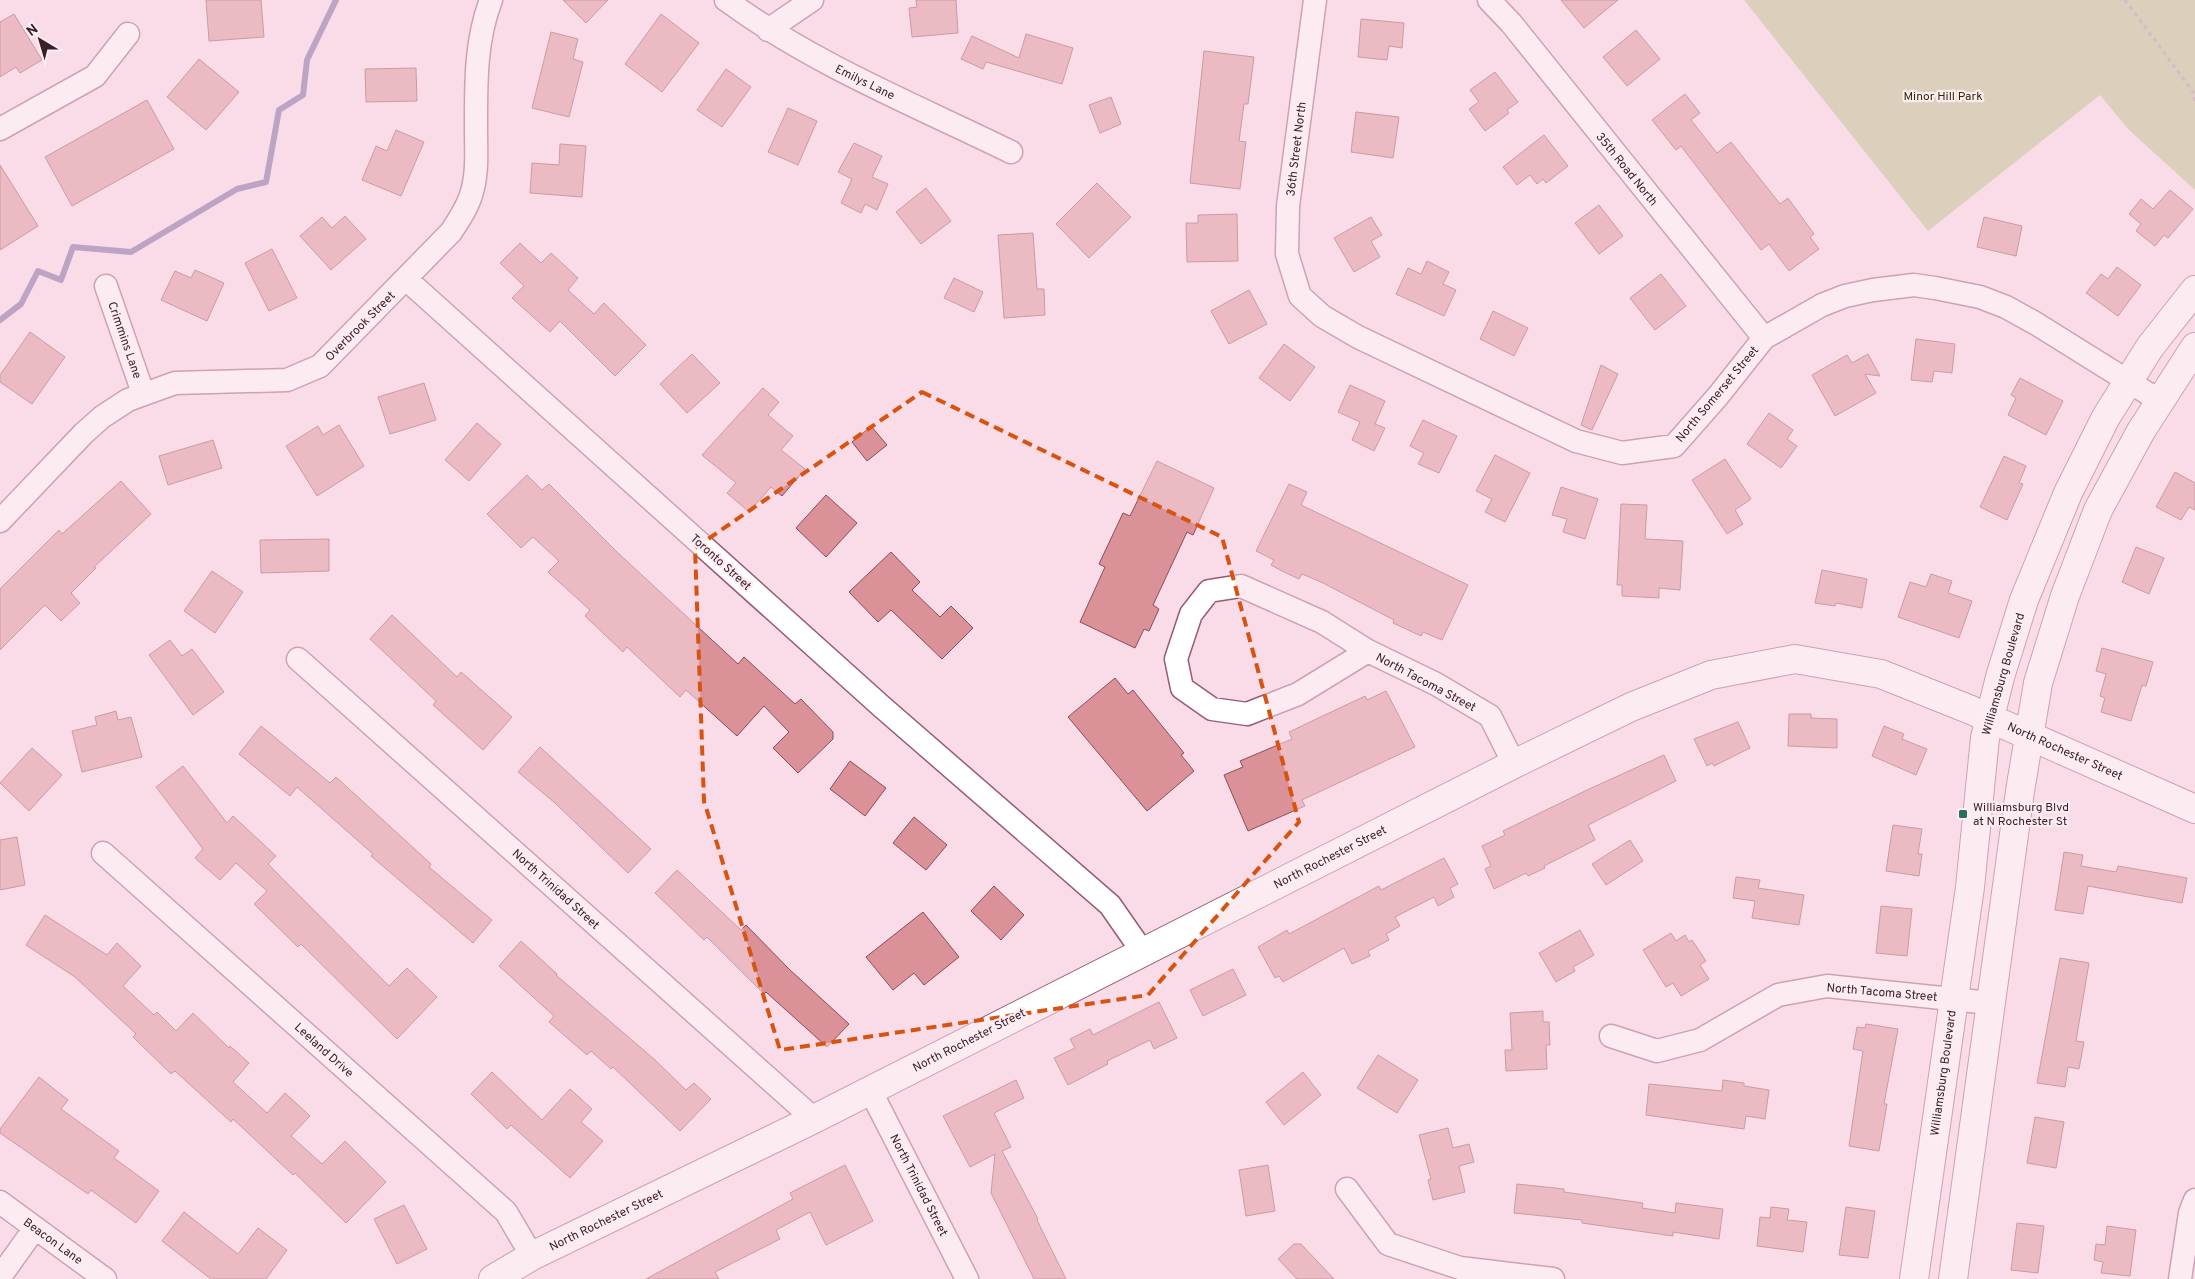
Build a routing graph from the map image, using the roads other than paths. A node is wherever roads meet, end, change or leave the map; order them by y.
1 (491, 0) edge
2 (726, 0) edge
3 (812, 0) edge
4 (1315, 0) edge
5 (1490, 0) edge
6 (768, 30) junction
7 (128, 34) dead end
8 (0, 129) edge
9 (1011, 152) dead end
10 (406, 279) junction
11 (106, 286) dead end
12 (2195, 290) edge
13 (1300, 296) joint
14 (1764, 338) junction
15 (2195, 348) edge
16 (2128, 382) junction
17 (143, 393) junction
18 (2160, 401) junction
19 (0, 520) edge
20 (1368, 651) junction
21 (298, 659) dead end
22 (1990, 718) junction
23 (2029, 735) junction
24 (1514, 764) junction
25 (2195, 809) edge
26 (103, 853) dead end
27 (1142, 951) junction
28 (1954, 999) junction
29 (1990, 1002) junction
30 (1611, 1036) dead end
31 (870, 1090) junction
32 (814, 1119) junction
33 (1348, 1189) dead end
34 (0, 1202) edge
35 (2192, 1206) edge
36 (35, 1228) junction
37 (532, 1256) junction
38 (0, 1277) edge
39 (105, 1279) edge
40 (493, 1279) edge
41 (967, 1279) edge
42 (1553, 1279) edge
43 (1914, 1279) edge
44 (1953, 1279) edge
45 (2180, 1279) edge

1 - 10 street, Overbrook Street
2 - 6 street, Emilys Lane
3 - 6 street
4 - 13 street, 36th Street North
5 - 14 street, 35th Road North
6 - 9 street, Emilys Lane
7 - 8 street
10 - 17 street, Overbrook Street
10 - 27 street, Toronto Street
11 - 17 street, Crimmins Lane
12 - 16 main road, Williamsburg Boulevard
13 - 14 street, North Somerset Street
14 - 16 street, North Somerset Street
15 - 18 main road
16 - 18 street, North Somerset Street
16 - 22 main road, Williamsburg Boulevard
17 - 19 street, Overbrook Street
18 - 23 main road
20 - 20 street, North Tacoma Street
20 - 24 street, North Tacoma Street
21 - 32 street, North Trinidad Street
22 - 23 main road, North Rochester Street
22 - 24 main road, North Rochester Street
22 - 28 main road, Williamsburg Boulevard
23 - 25 main road, North Rochester Street
23 - 29 main road
24 - 27 main road, North Rochester Street
26 - 37 street, Leeland Drive
27 - 31 main road, North Rochester Street
28 - 29 street, North Tacoma Street
28 - 30 street, North Tacoma Street
28 - 43 main road, Williamsburg Boulevard
29 - 44 main road
31 - 32 main road, North Rochester Street
31 - 41 street, North Trinidad Street
32 - 37 main road, North Rochester Street
33 - 42 street
34 - 36 street, Beacon Lane
35 - 45 street
36 - 38 street
36 - 39 street, Beacon Lane
37 - 40 main road, North Rochester Street

